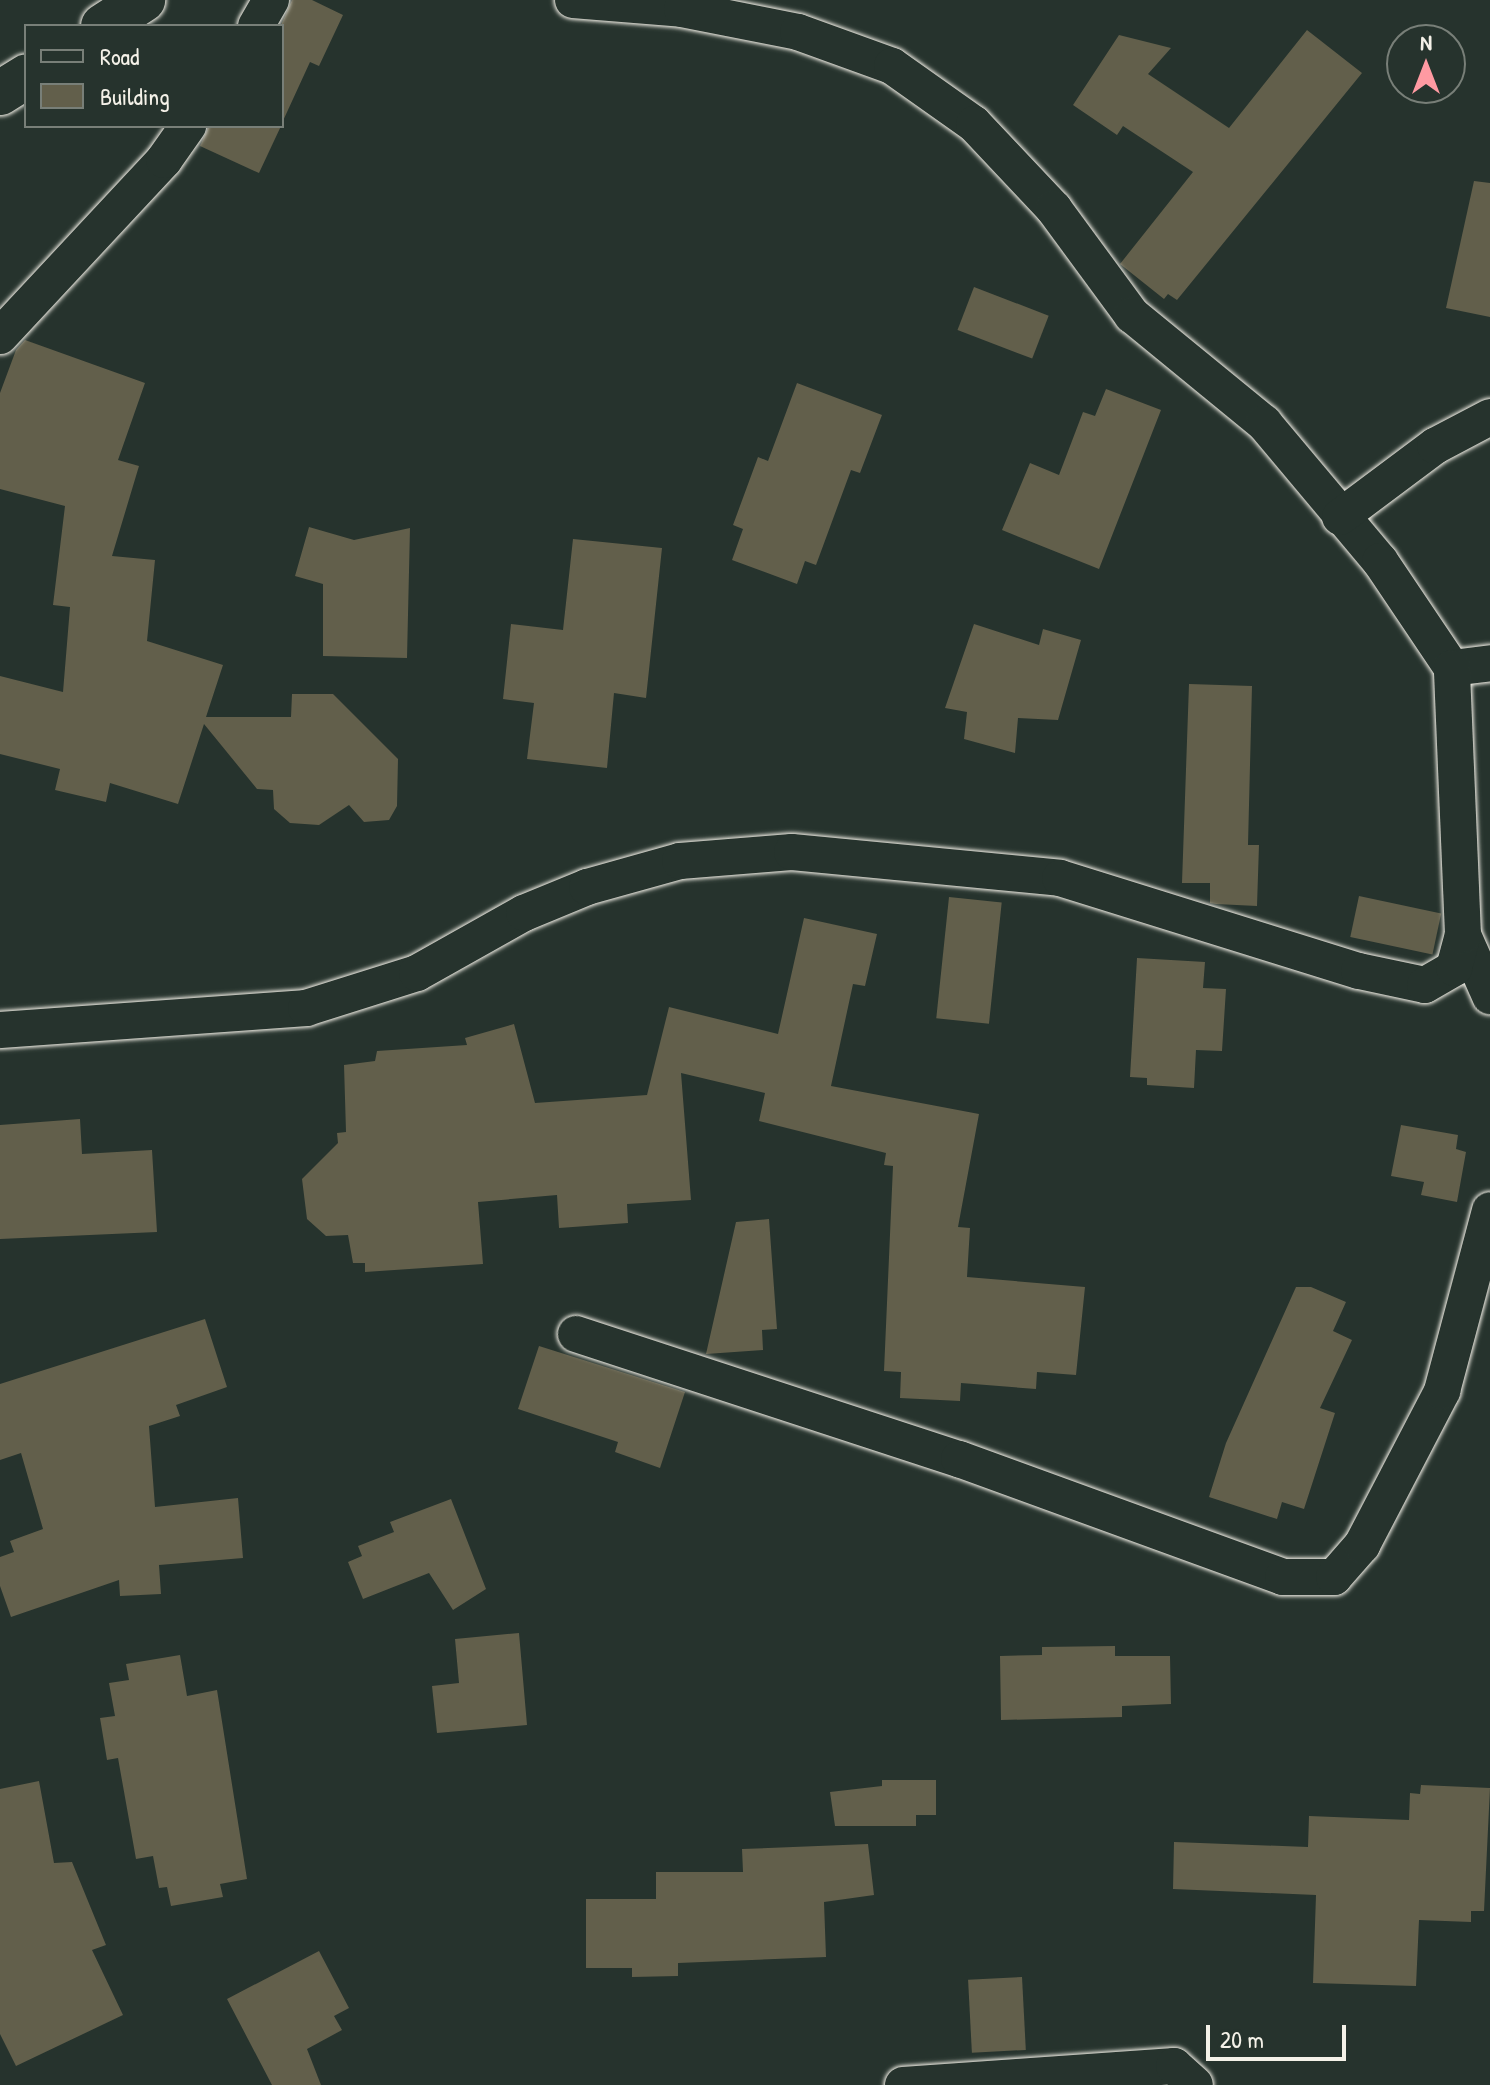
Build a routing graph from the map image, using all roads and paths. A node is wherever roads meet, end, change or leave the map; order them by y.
1 (143, 0) edge
2 (271, 0) edge
3 (573, 0) edge
4 (106, 24) edge
5 (257, 24) edge
6 (24, 78) edge
7 (0, 93) edge
8 (187, 128) edge
9 (0, 336) edge
10 (1490, 417) edge
11 (1340, 517) junction
12 (1490, 663) edge
13 (1452, 668) junction
14 (1463, 935) junction
15 (1490, 996) edge
16 (0, 1030) edge
17 (1490, 1210) edge
18 (576, 1334) dead end
19 (903, 2085) edge
20 (1195, 2085) edge

1 - 4 main road
2 - 5 street
3 - 11 street
6 - 7 main road
8 - 9 street
10 - 11 street
11 - 13 street
12 - 13 street
13 - 14 street
14 - 15 street
14 - 16 street
17 - 18 street
19 - 20 street

